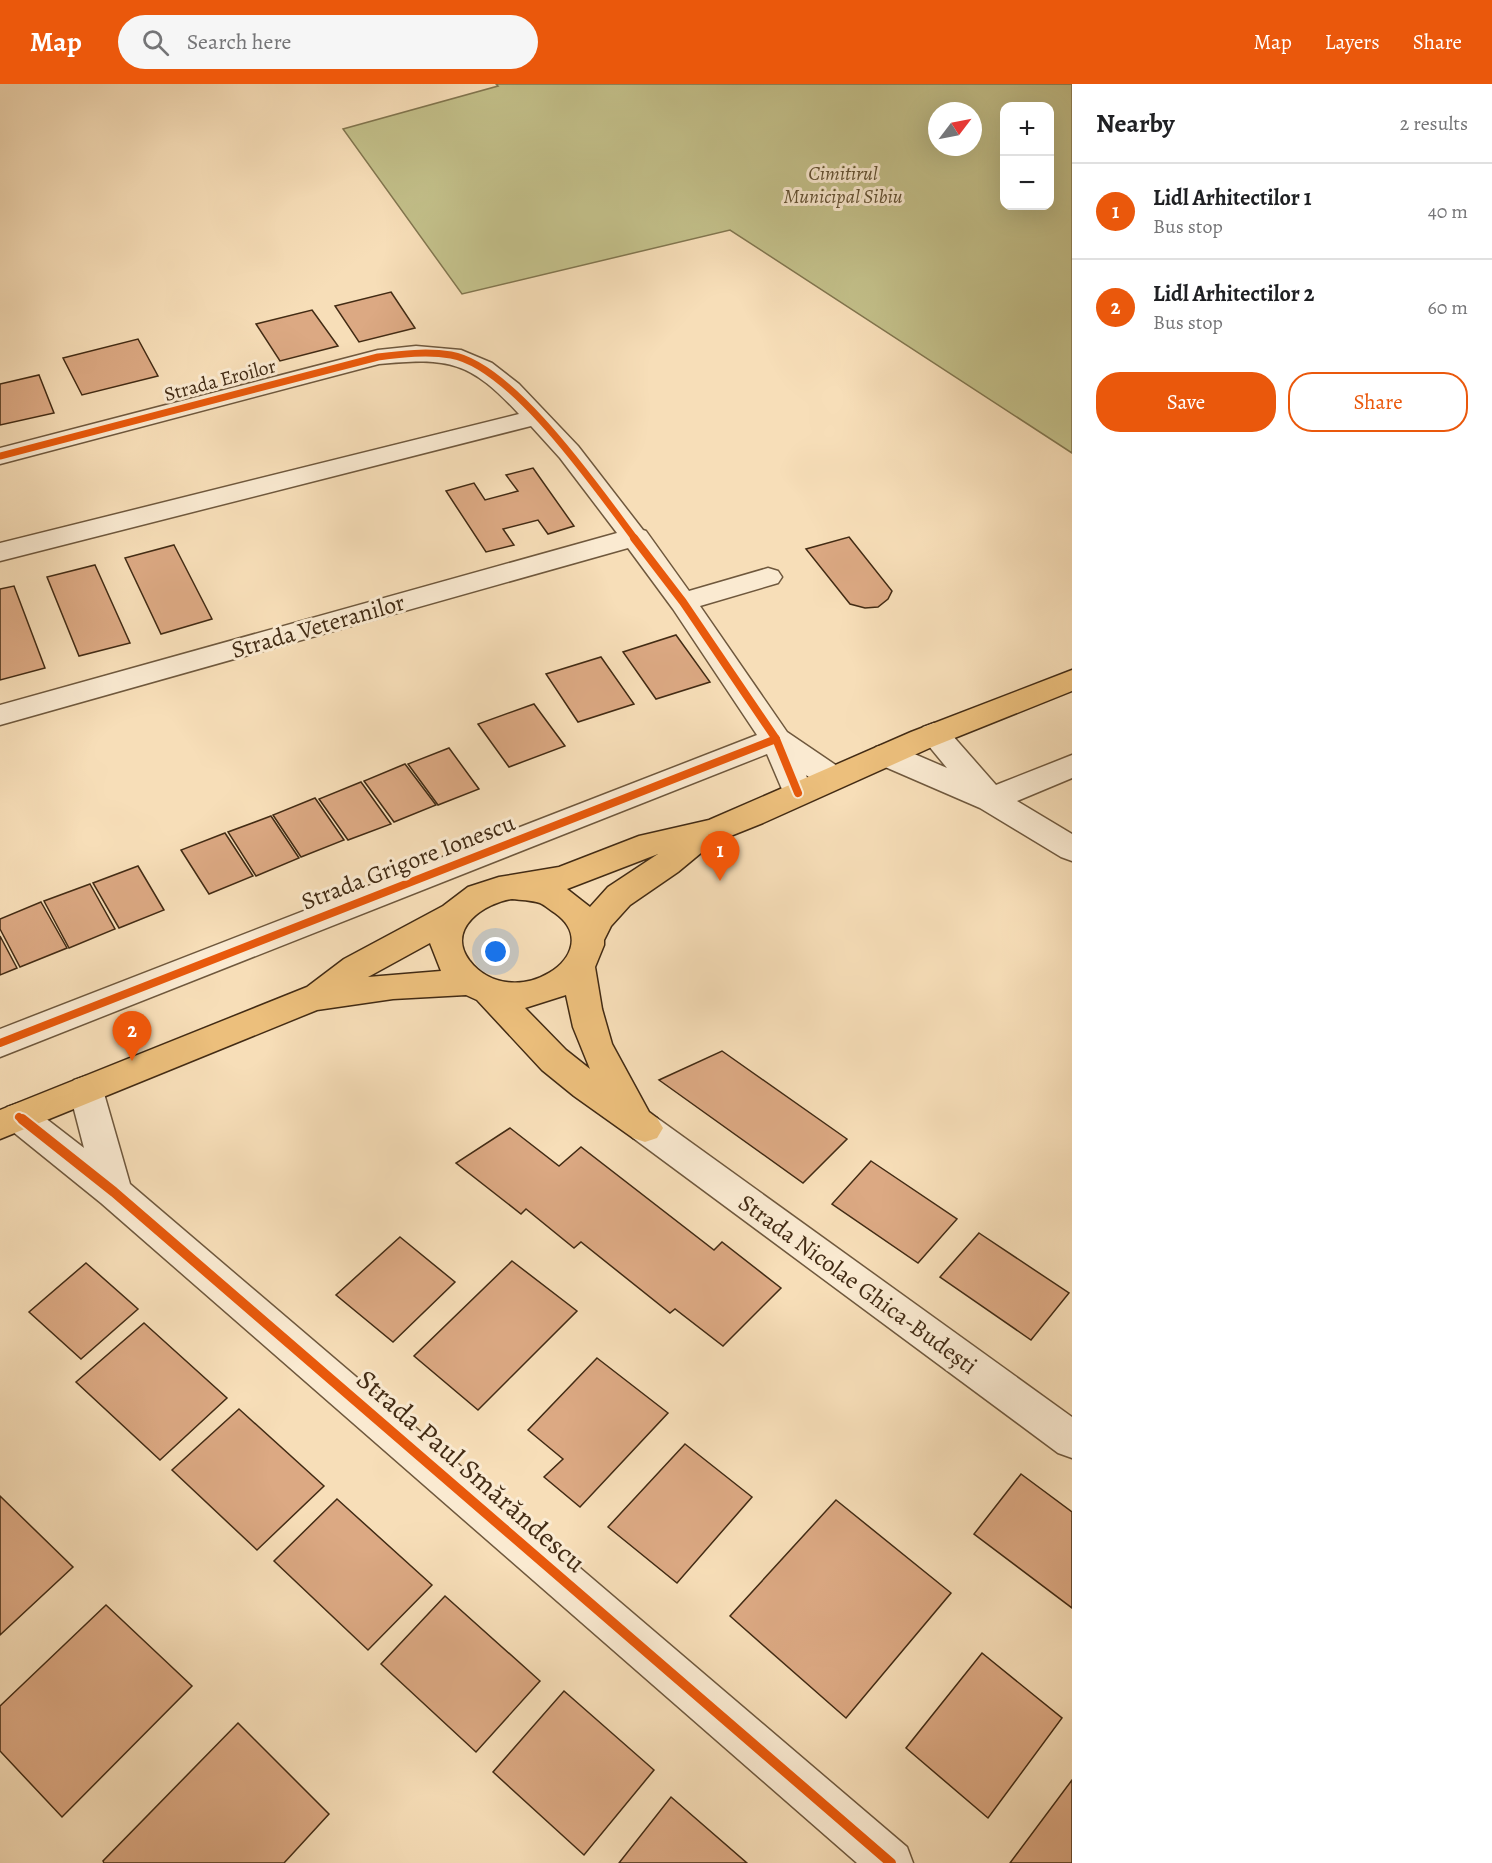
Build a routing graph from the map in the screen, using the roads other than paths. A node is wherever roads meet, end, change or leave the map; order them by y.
1 (536, 417) junction
2 (0, 456) edge
3 (636, 537) junction
4 (0, 552) edge
5 (768, 577) dead end
6 (683, 602) junction
7 (1072, 680) edge
8 (0, 715) edge
9 (934, 735) junction
10 (776, 739) junction
11 (886, 754) junction
12 (1072, 766) edge
13 (832, 778) junction
14 (798, 794) junction
15 (991, 800) junction
16 (703, 835) junction
17 (1072, 849) edge
18 (513, 887) junction
19 (455, 915) junction
20 (583, 953) junction
21 (479, 987) junction
22 (313, 998) junction
23 (0, 1042) edge
24 (86, 1090) junction
25 (9, 1121) edge
26 (645, 1128) junction
27 (114, 1192) junction
28 (1072, 1440) edge
29 (891, 1863) edge

1 - 2 street, Strada Eroilor
1 - 3 street, Strada Eroilor
1 - 4 street
3 - 6 street, Strada Eroilor
3 - 8 street, Strada Veteranilor
5 - 6 street
6 - 10 street, Strada Eroilor
7 - 9 main road
9 - 11 main road
9 - 15 street
10 - 13 street
10 - 14 street
10 - 23 street, Strada Grigore Ionescu
11 - 13 main road
11 - 15 street
12 - 15 street
13 - 14 main road
14 - 16 main road
15 - 17 street
16 - 18 main road
16 - 20 main road
18 - 19 main road
18 - 20 main road
19 - 21 main road
19 - 22 main road
20 - 21 main road
20 - 26 main road
21 - 22 main road
21 - 26 main road
22 - 24 main road
24 - 25 main road
24 - 27 street
25 - 27 street, Strada Paul Smărăndescu
26 - 28 street, Strada Nicolae Ghica-Budești
27 - 29 street, Strada Paul Smărăndescu

